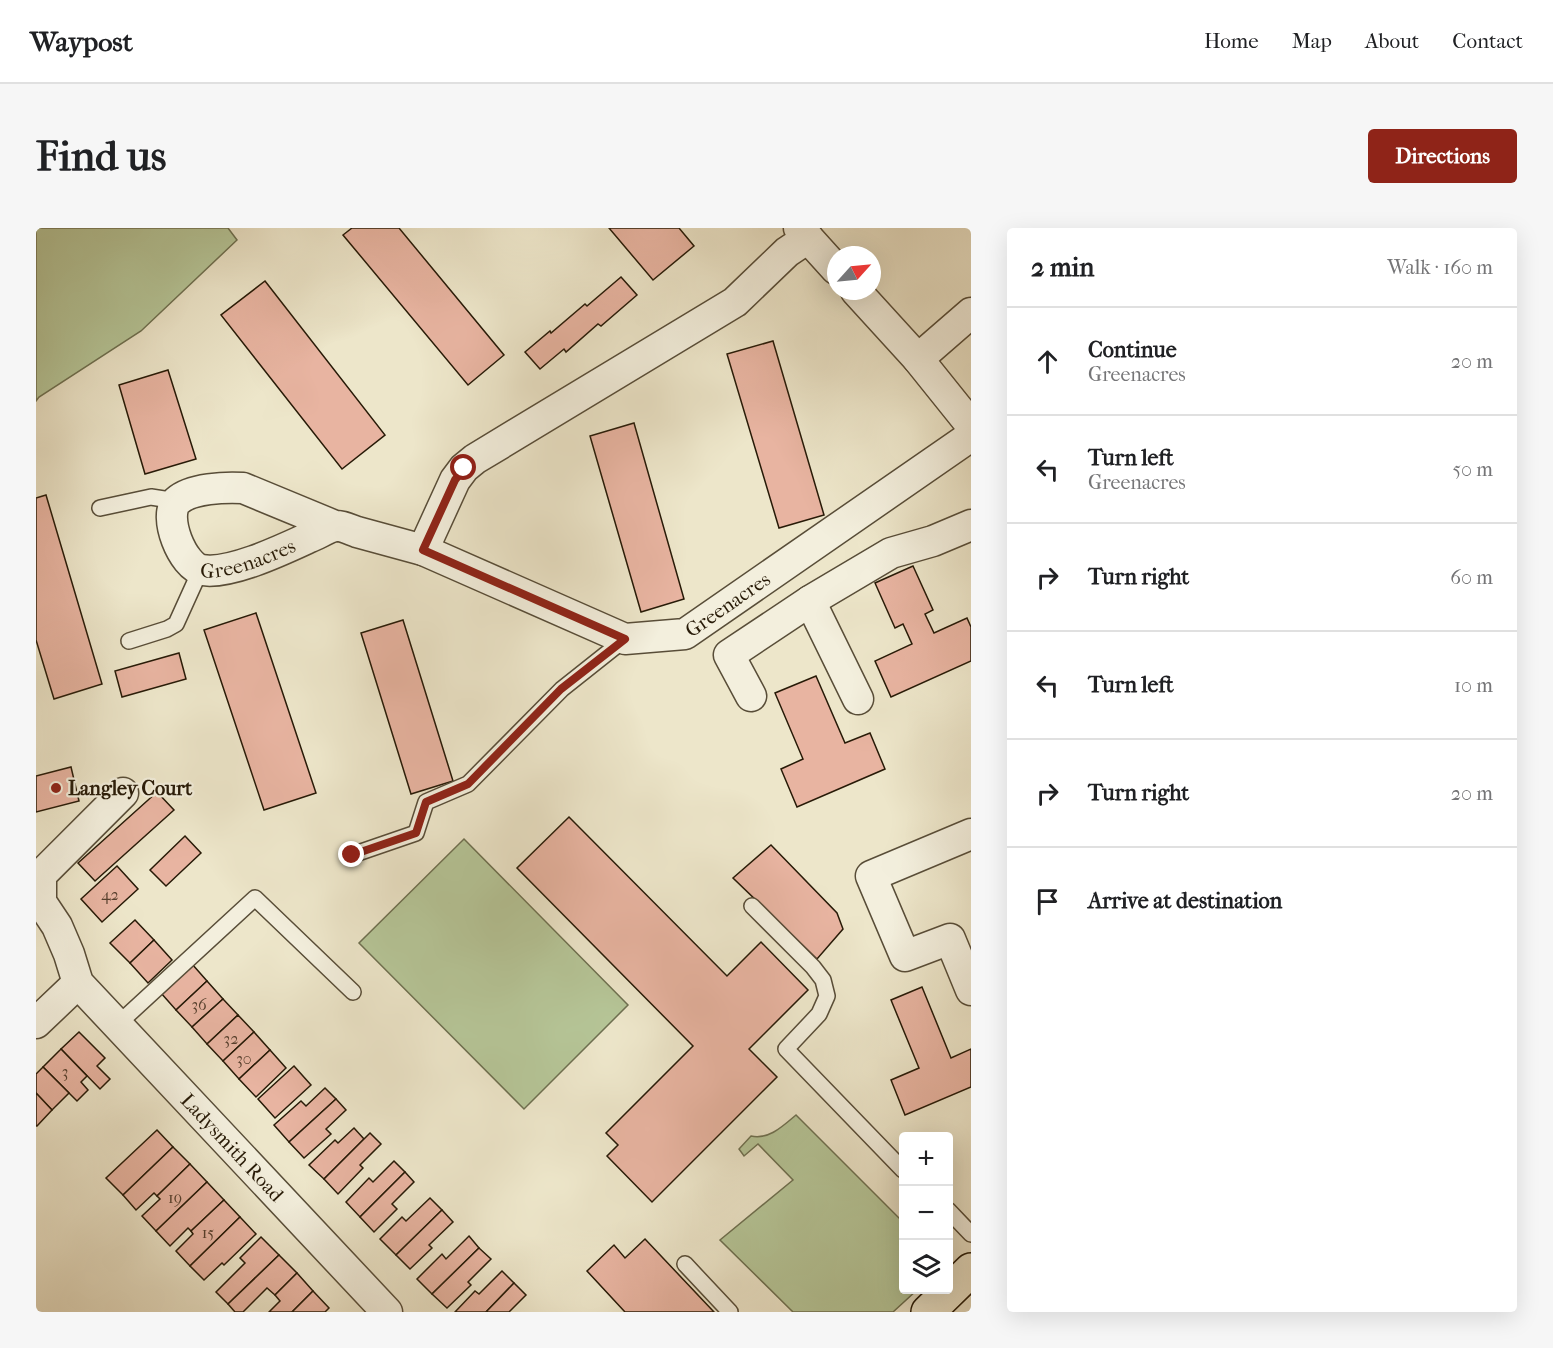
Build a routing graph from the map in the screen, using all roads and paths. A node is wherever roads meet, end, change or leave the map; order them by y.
1 (804, 233) edge
2 (827, 259) edge
3 (864, 300) edge
4 (971, 313) edge
5 (918, 359) junction
6 (971, 425) edge
7 (971, 436) edge
8 (177, 501) junction
9 (100, 508) dead end
10 (971, 525) edge
11 (335, 526) junction
12 (423, 550) junction
13 (200, 571) junction
14 (810, 601) junction
15 (625, 639) junction
16 (129, 641) dead end
17 (751, 696) dead end
18 (858, 699) dead end
19 (123, 793) dead end
20 (971, 834) edge
21 (352, 855) dead end
22 (752, 906) dead end
23 (78, 983) junction
24 (971, 990) edge
25 (354, 992) dead end
26 (36, 1023) edge
27 (117, 1025) junction
28 (899, 1166) edge
29 (953, 1215) edge
30 (971, 1234) edge
31 (685, 1264) dead end
32 (971, 1270) edge
33 (387, 1312) edge
34 (730, 1312) edge
35 (928, 1312) edge

1 - 2 street
1 - 12 street
3 - 5 street
4 - 5 street
5 - 6 street
7 - 15 street, Greenacres
8 - 9 lane, Greenacres
8 - 11 street, Greenacres
8 - 13 street, Greenacres
10 - 14 street
11 - 12 street, Greenacres
11 - 13 street, Greenacres
12 - 15 street, Greenacres
13 - 16 lane
14 - 17 street
14 - 18 street
15 - 21 lane
19 - 23 street
20 - 24 street
22 - 28 lane
23 - 26 street
23 - 27 street, Ladysmith Road
25 - 27 lane
27 - 33 street, Ladysmith Road
29 - 30 lane
31 - 34 lane
32 - 35 main road

